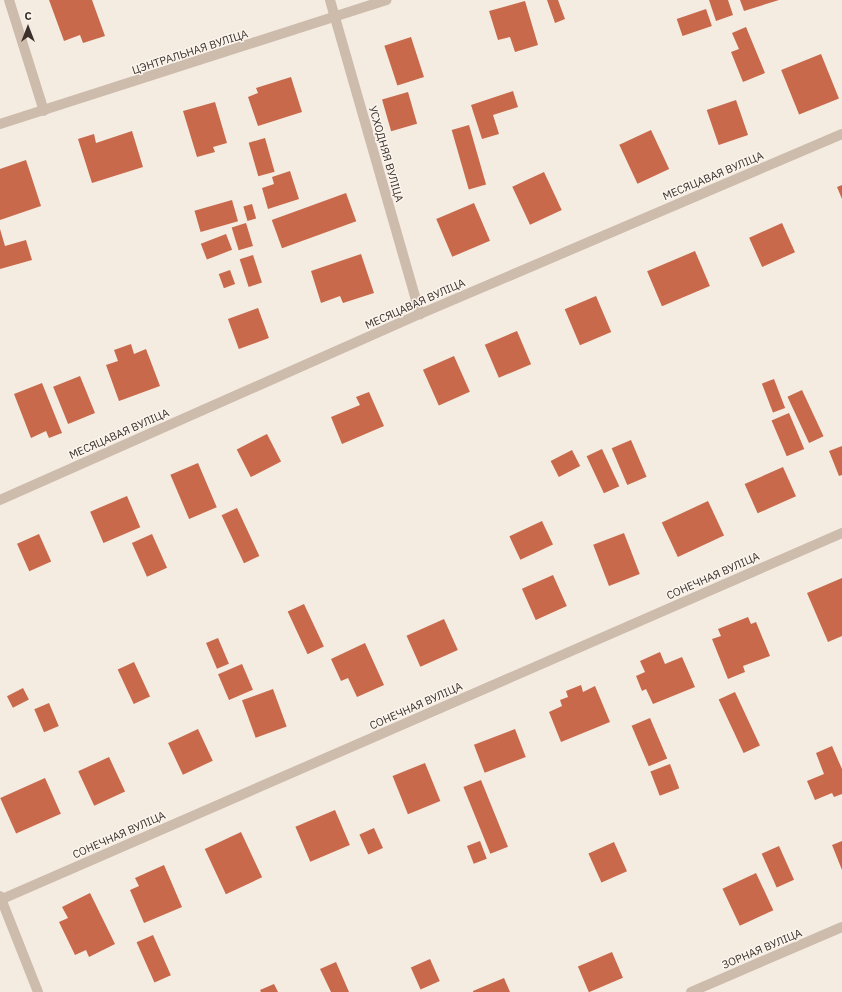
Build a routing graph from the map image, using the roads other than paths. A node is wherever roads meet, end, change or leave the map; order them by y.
1 (9, 0) edge
2 (330, 0) edge
3 (387, 0) edge
4 (335, 18) junction
5 (44, 111) junction
6 (0, 124) edge
7 (842, 134) edge
8 (420, 314) junction
9 (0, 500) edge
10 (842, 533) edge
11 (0, 898) edge
12 (842, 927) edge
13 (38, 992) edge
14 (691, 992) edge

1 - 5 street
2 - 4 street, УСХОДНЯЯ ВУЛІЦА
3 - 4 street, ЦЭНТРАЛЬНАЯ ВУЛІЦА
4 - 5 street, ЦЭНТРАЛЬНАЯ ВУЛІЦА
4 - 8 street, УСХОДНЯЯ ВУЛІЦА
5 - 6 street, ЦЭНТРАЛЬНАЯ ВУЛІЦА
7 - 8 street, МЕСЯЦАВАЯ ВУЛІЦА
8 - 9 street, МЕСЯЦАВАЯ ВУЛІЦА
10 - 11 street, СОНЕЧНАЯ ВУЛІЦА
11 - 13 street
12 - 14 street, ЗОРНАЯ ВУЛІЦА

